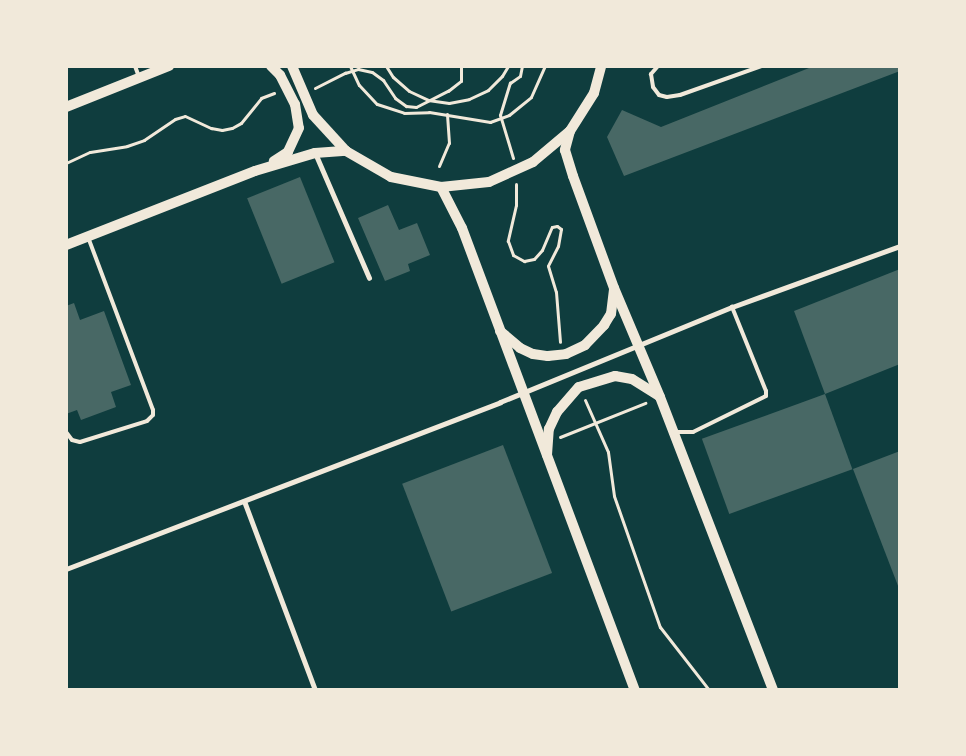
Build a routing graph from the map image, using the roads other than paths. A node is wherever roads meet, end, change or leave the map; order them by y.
1 (135, 66) edge
2 (169, 66) edge
3 (271, 66) edge
4 (292, 66) edge
5 (601, 66) edge
6 (658, 66) edge
7 (762, 66) edge
8 (139, 79) junction
9 (67, 105) edge
10 (570, 131) junction
11 (346, 151) junction
12 (315, 153) junction
13 (255, 171) junction
14 (441, 187) junction
15 (88, 237) junction
16 (66, 245) edge
17 (900, 246) edge
18 (369, 278) dead end
19 (614, 288) junction
20 (732, 307) junction
21 (498, 328) junction
22 (638, 347) junction
23 (522, 393) junction
24 (660, 397) junction
25 (66, 432) edge
26 (673, 432) junction
27 (547, 458) junction
28 (244, 501) junction
29 (66, 569) edge
30 (315, 690) edge
31 (635, 690) edge
32 (773, 690) edge

1 - 8 lane
2 - 8 main road
3 - 13 main road
4 - 11 main road
5 - 10 main road
6 - 7 lane
8 - 9 main road
10 - 14 main road
10 - 19 main road
11 - 12 main road
11 - 14 main road
12 - 13 main road
12 - 18 street
13 - 15 main road
14 - 21 main road
15 - 16 main road
15 - 25 lane
17 - 20 street
19 - 21 main road
19 - 22 main road
20 - 22 street
20 - 26 lane
21 - 23 main road
22 - 23 street
22 - 24 main road
23 - 27 main road
23 - 28 street
24 - 26 main road
24 - 27 main road
26 - 32 main road
27 - 31 main road
28 - 29 street
28 - 30 street

